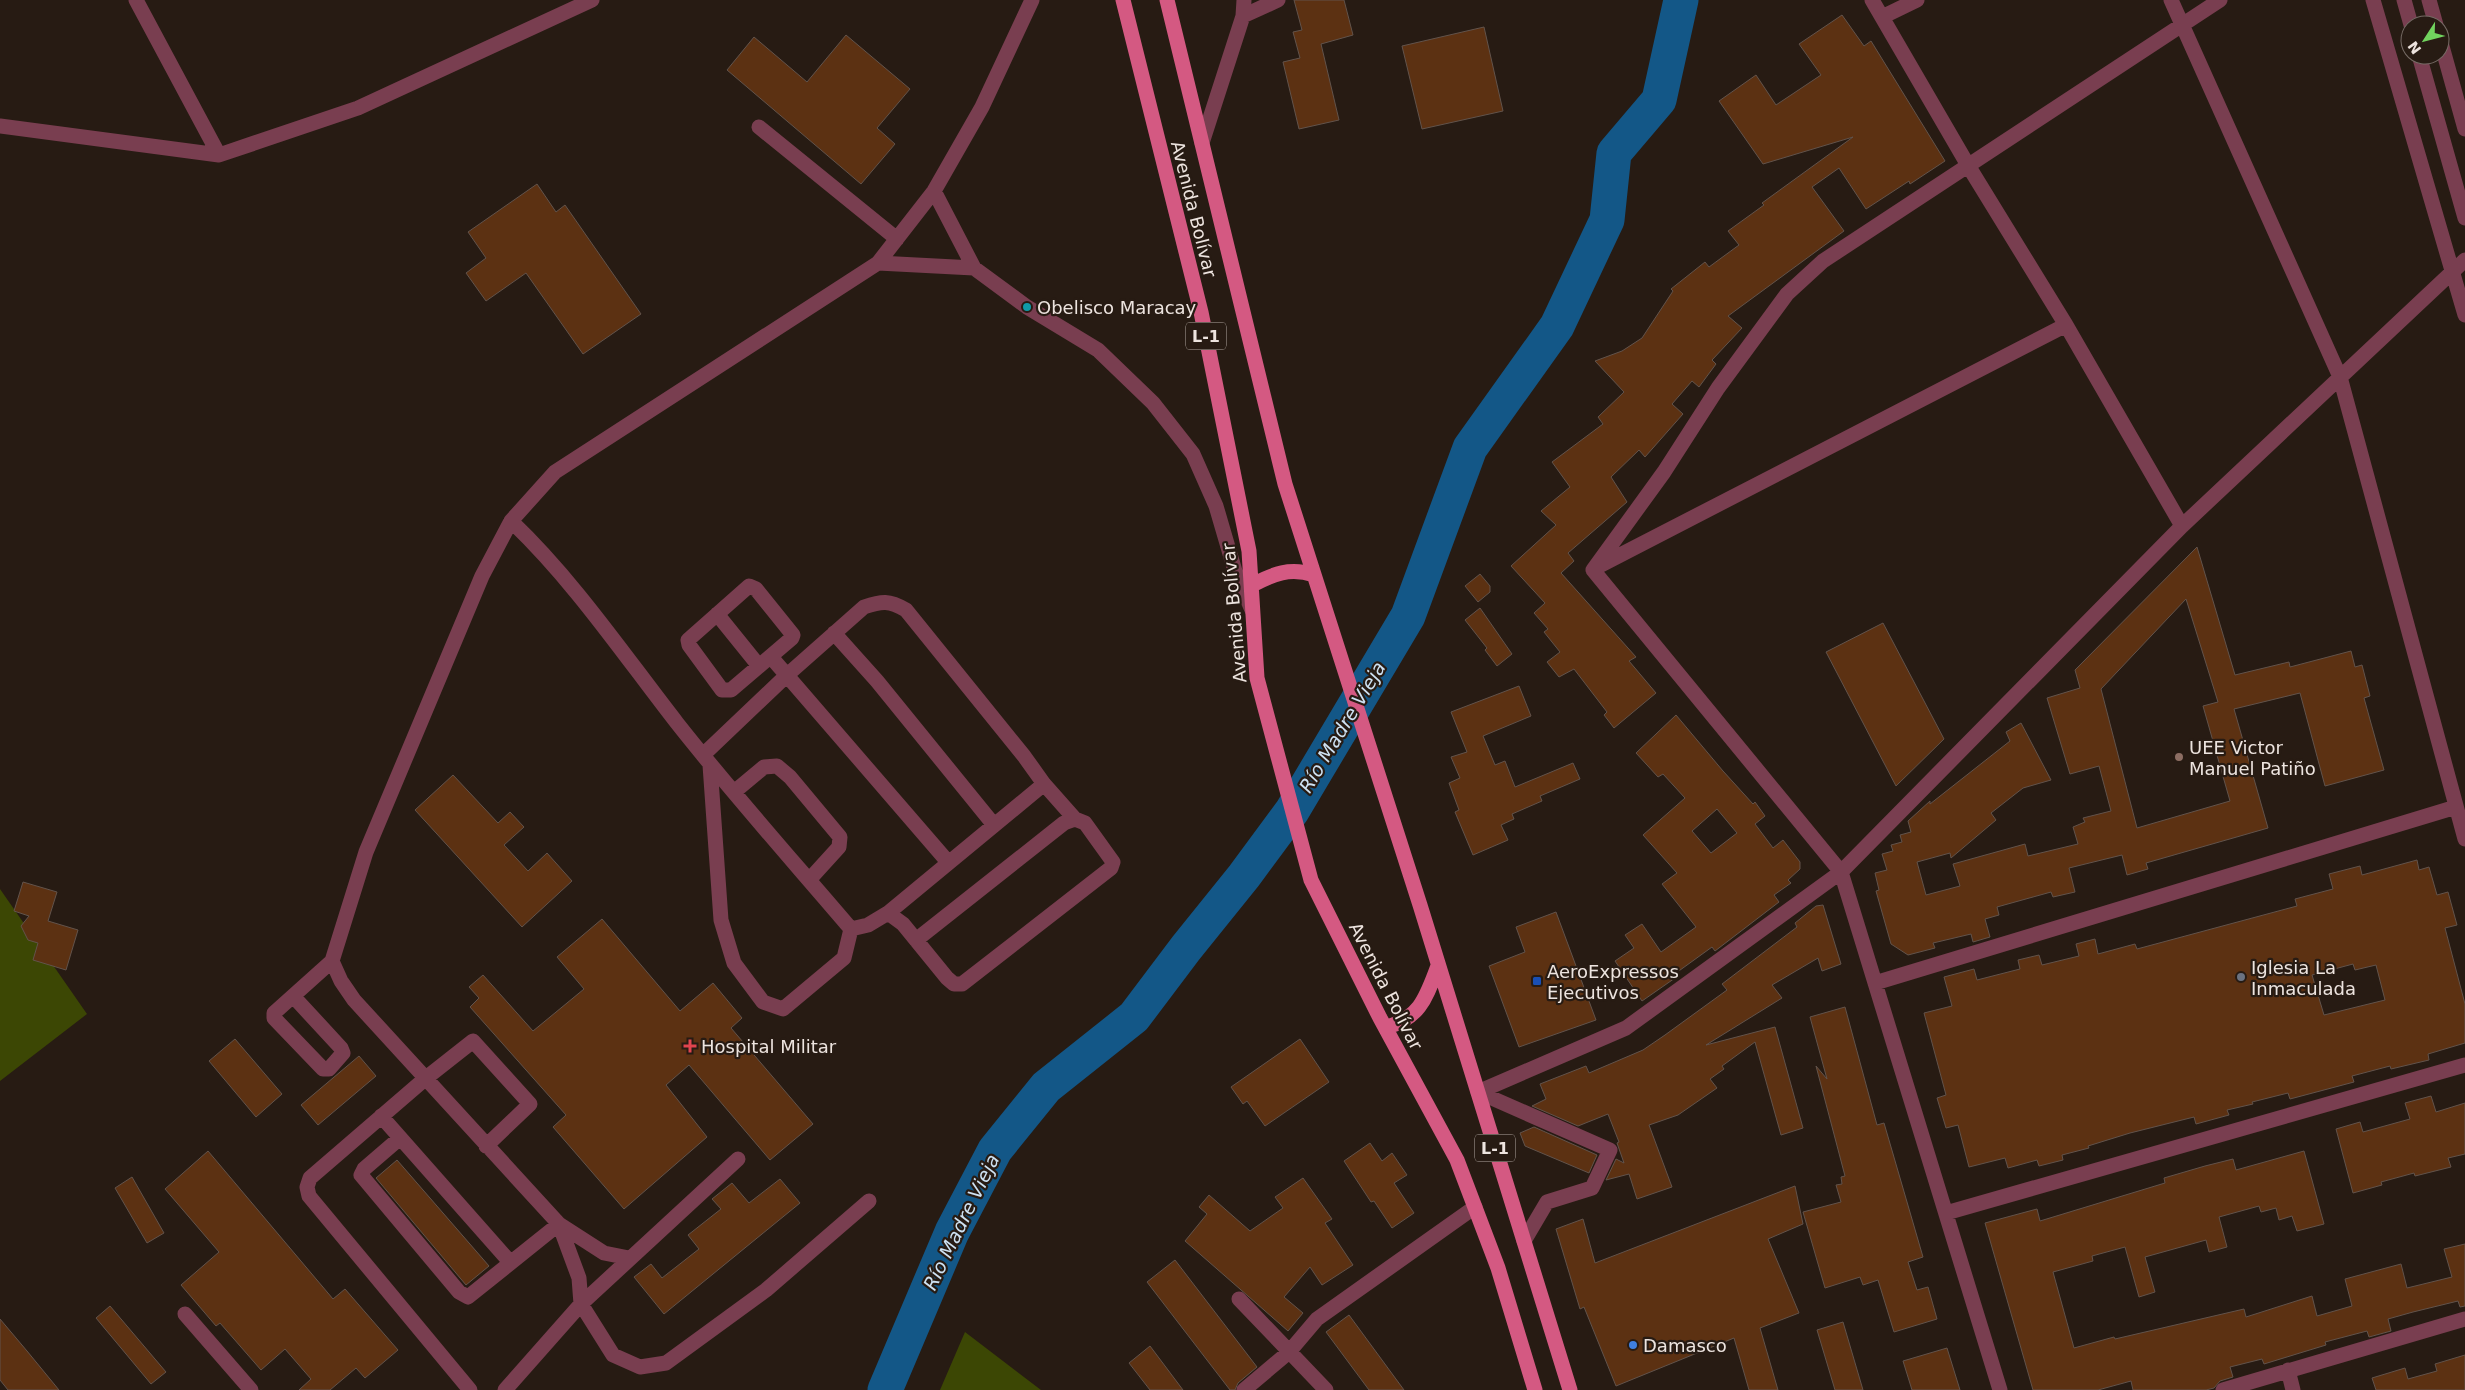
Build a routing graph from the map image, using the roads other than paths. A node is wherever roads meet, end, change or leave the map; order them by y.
1 (136, 0) edge
2 (592, 0) edge
3 (1032, 0) edge
4 (1123, 0) edge
5 (1167, 0) edge
6 (1244, 0) edge
7 (1278, 0) edge
8 (1872, 0) edge
9 (1917, 0) edge
10 (2171, 0) edge
11 (2220, 0) edge
12 (2373, 0) edge
13 (2404, 0) edge
14 (2429, 0) edge
15 (2408, 15) edge
16 (2433, 15) edge
17 (1243, 16) junction
18 (1882, 17) junction
19 (2182, 25) junction
20 (2422, 65) edge
21 (2447, 65) edge
22 (0, 126) edge
23 (759, 127) dead end
24 (2465, 129) edge
25 (1202, 143) junction
26 (220, 155) junction
27 (1969, 167) junction
28 (934, 191) junction
29 (2465, 218) edge
30 (897, 239) junction
31 (2465, 260) edge
32 (878, 263) junction
33 (974, 268) junction
34 (2453, 272) junction
35 (2465, 315) edge
36 (2066, 325) junction
37 (2340, 377) junction
38 (511, 521) junction
39 (2182, 526) junction
40 (1593, 570) junction
41 (1314, 574) junction
42 (1252, 585) junction
43 (717, 614) junction
44 (1254, 616) junction
45 (834, 633) junction
46 (765, 661) junction
47 (786, 676) junction
48 (706, 760) junction
49 (1044, 784) junction
50 (734, 792) junction
51 (2456, 807) junction
52 (1075, 819) junction
53 (994, 825) junction
54 (2465, 839) edge
55 (948, 862) junction
56 (1841, 872) junction
57 (809, 880) junction
58 (888, 913) junction
59 (851, 929) junction
60 (916, 940) junction
61 (332, 961) junction
62 (1438, 966) junction
63 (1876, 983) junction
64 (294, 996) junction
65 (1383, 1022) junction
66 (2465, 1065) edge
67 (426, 1078) junction
68 (1478, 1092) junction
69 (381, 1116) junction
70 (400, 1138) junction
71 (486, 1146) junction
72 (738, 1159) dead end
73 (868, 1201) dead end
74 (1475, 1207) junction
75 (1946, 1213) junction
76 (559, 1224) junction
77 (1524, 1240) junction
78 (629, 1258) junction
79 (510, 1262) junction
80 (1239, 1299) dead end
81 (581, 1304) junction
82 (185, 1314) dead end
83 (2465, 1319) edge
84 (1288, 1352) junction
85 (2288, 1370) junction
86 (251, 1390) edge
87 (470, 1390) edge
88 (505, 1390) edge
89 (1244, 1390) edge
90 (1326, 1390) edge
91 (1536, 1390) edge
92 (1570, 1390) edge
93 (2000, 1390) edge
94 (2223, 1390) edge
95 (2293, 1390) edge

1 - 26 street
2 - 26 street
3 - 28 street
4 - 42 main road, Avenida Bolívar / L-1
5 - 25 main road, Avenida Bolívar / L-1
6 - 17 street
7 - 17 street
8 - 18 street
9 - 18 street
10 - 19 street
11 - 19 street
12 - 34 street
13 - 15 street
14 - 16 street
17 - 25 street
18 - 27 street
19 - 27 street
19 - 37 street
20 - 29 street
21 - 24 street
22 - 26 street
23 - 30 street
25 - 41 main road, Avenida Bolívar / L-1
27 - 36 street
27 - 40 street
28 - 30 street
28 - 33 street
30 - 32 street
31 - 34 street
32 - 33 street
32 - 38 street
33 - 44 street
34 - 35 street
34 - 37 street
36 - 39 street
36 - 40 street
37 - 39 street
37 - 51 street
38 - 48 street
38 - 61 street
39 - 56 street
40 - 56 street
41 - 42 main road
41 - 62 main road, Avenida Bolívar / L-1
42 - 44 main road, Avenida Bolívar / L-1
43 - 46 street
43 - 46 street
43 - 46 street
44 - 65 main road, Avenida Bolívar / L-1
45 - 47 street
45 - 49 street
45 - 53 street
46 - 47 street
47 - 48 street
47 - 55 street
48 - 50 street
48 - 59 street
49 - 52 street
49 - 53 street
50 - 57 street
50 - 57 street
51 - 54 street
51 - 63 street
52 - 60 street
52 - 60 street
53 - 55 street
55 - 58 street
56 - 63 street
56 - 68 street
57 - 59 street
58 - 59 street
58 - 60 street
61 - 64 street
61 - 67 street
62 - 65 main road
62 - 68 main road, Avenida Bolívar / L-1
63 - 75 street
64 - 64 street
65 - 74 main road, Avenida Bolívar / L-1
66 - 75 street
67 - 69 street
67 - 71 street
67 - 71 street
68 - 77 main road, Avenida Bolívar / L-1
68 - 77 street
69 - 70 street
69 - 87 street
70 - 79 street
70 - 79 street
71 - 76 street
72 - 78 street
73 - 81 street
74 - 84 street
74 - 91 main road, Avenida Bolívar / L-1
75 - 93 street
76 - 78 street
76 - 79 street
76 - 81 street
77 - 92 main road, Avenida Bolívar / L-1
78 - 81 street
80 - 84 street
81 - 88 street
82 - 86 street
83 - 85 street
84 - 89 street
84 - 90 street
85 - 94 street
85 - 95 street

